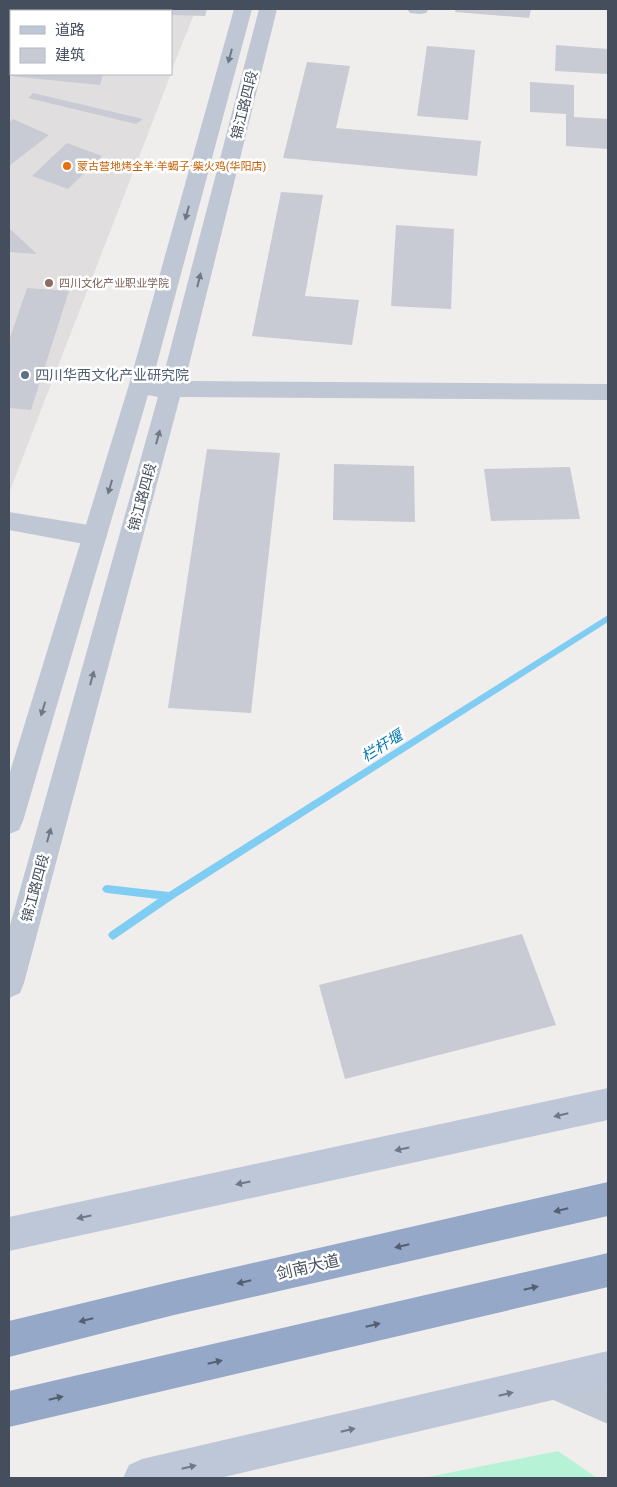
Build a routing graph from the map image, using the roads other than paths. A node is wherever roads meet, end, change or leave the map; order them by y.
1 (243, 9) edge
2 (268, 9) edge
3 (416, 9) edge
4 (420, 9) edge
5 (139, 388) junction
6 (171, 390) junction
7 (608, 392) edge
8 (9, 521) edge
9 (95, 536) junction
10 (9, 821) edge
11 (9, 983) edge
12 (608, 1104) edge
13 (608, 1199) edge
14 (12, 1228) edge
15 (608, 1270) edge
16 (9, 1339) edge
17 (608, 1369) edge
18 (555, 1382) junction
19 (608, 1406) edge
20 (9, 1409) edge
21 (142, 1478) edge

1 -> 5 street, 锦江路四段
6 -> 2 street, 锦江路四段
3 - 4 street
5 - 6 street
5 -> 9 street, 锦江路四段
6 - 7 street
11 -> 6 street, 锦江路四段
8 - 9 street
9 -> 10 street, 锦江路四段
12 -> 14 main road
13 -> 16 highway, 剑南大道
20 -> 15 highway
17 - 18 main road
18 - 19 street
21 -> 18 main road

